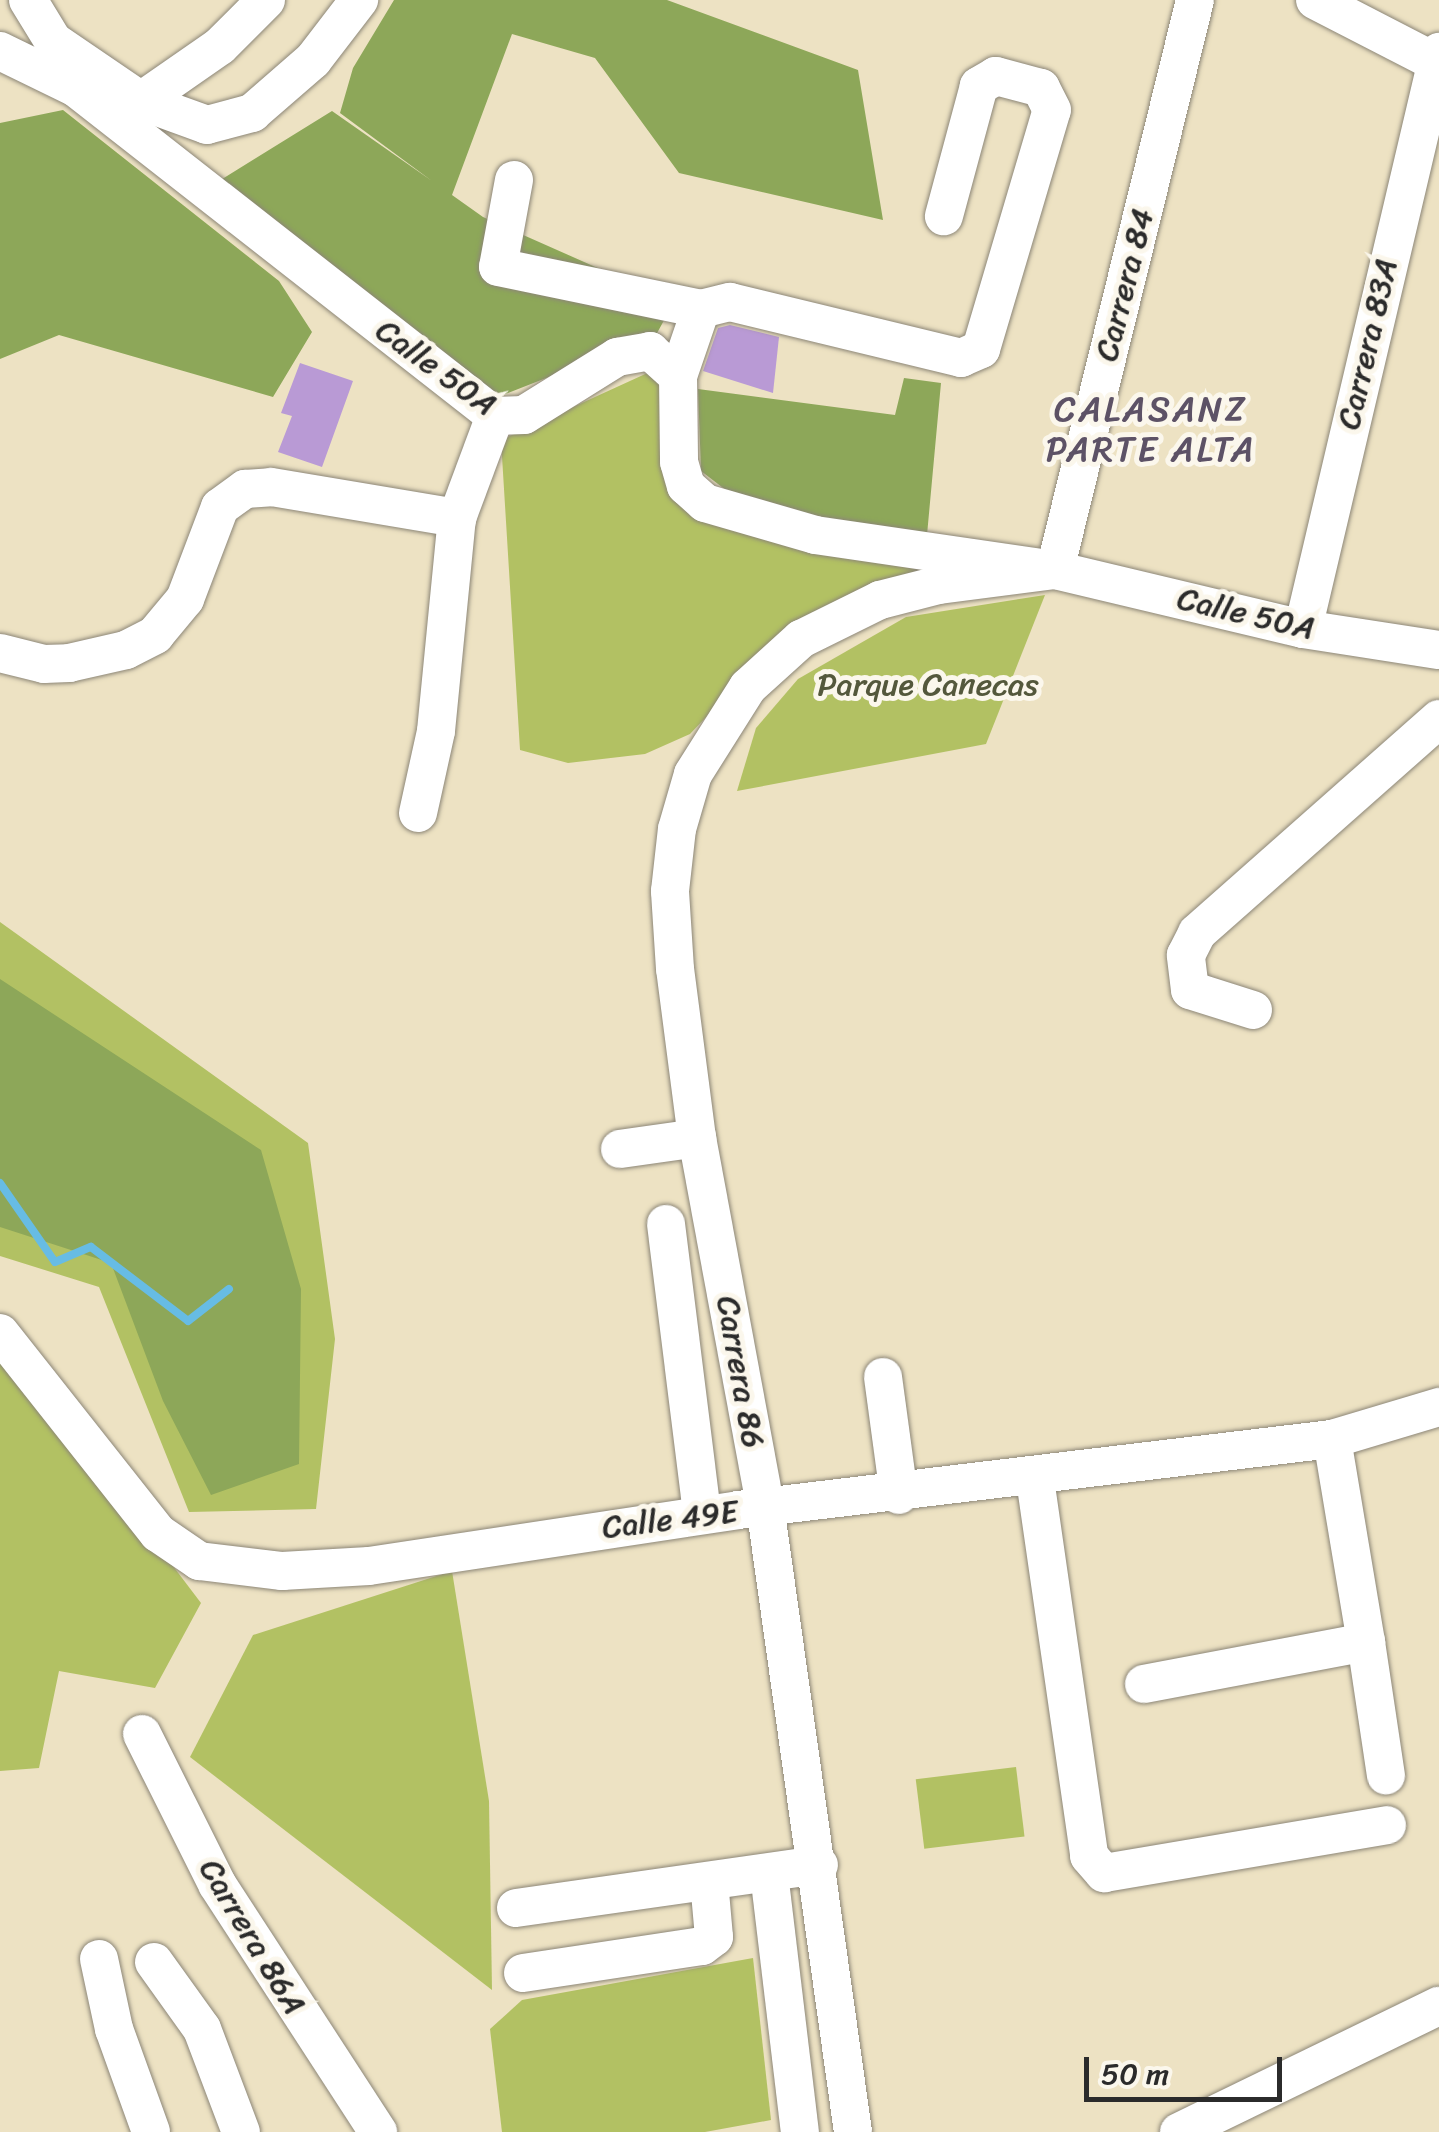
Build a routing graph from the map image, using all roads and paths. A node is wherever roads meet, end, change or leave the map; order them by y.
1 (28, 0) edge
2 (266, 0) edge
3 (359, 0) edge
4 (1196, 0) edge
5 (1324, 2) edge
6 (0, 51) edge
7 (1437, 58) edge
8 (141, 101) junction
9 (514, 180) dead end
10 (944, 216) dead end
11 (701, 309) junction
12 (678, 376) junction
13 (495, 416) junction
14 (457, 518) junction
15 (1055, 570) junction
16 (1304, 629) junction
17 (1439, 650) edge
18 (0, 653) edge
19 (748, 687) joint
20 (1439, 719) edge
21 (1421, 756) edge
22 (418, 813) dead end
23 (1253, 1010) dead end
24 (697, 1138) junction
25 (620, 1149) dead end
26 (666, 1224) dead end
27 (728, 1307) junction
28 (677, 1315) junction
29 (0, 1334) edge
30 (883, 1377) dead end
31 (1439, 1407) edge
32 (747, 1410) junction
33 (690, 1418) junction
34 (1332, 1438) junction
35 (1035, 1479) junction
36 (899, 1495) junction
37 (762, 1509) junction
38 (702, 1515) junction
39 (1366, 1642) junction
40 (1144, 1684) dead end
41 (142, 1734) dead end
42 (1386, 1776) dead end
43 (1387, 1825) dead end
44 (819, 1865) junction
45 (769, 1873) junction
46 (709, 1881) junction
47 (516, 1908) dead end
48 (99, 1959) dead end
49 (154, 1962) dead end
50 (524, 1973) dead end
51 (1439, 2006) edge
52 (151, 2132) edge
53 (241, 2132) edge
54 (378, 2132) edge
55 (800, 2132) edge
56 (853, 2132) edge
57 (1179, 2132) edge

1 - 8 street
2 - 8 street
3 - 8 street
4 - 15 street, Carrera 84
5 - 7 street
6 - 13 street, Calle 50A
7 - 16 street, Carrera 83A
9 - 11 street
10 - 11 street
11 - 12 street
12 - 13 street, Calle 50A
12 - 15 street, Calle 50A
13 - 14 street
14 - 18 street
14 - 22 street
15 - 16 street, Calle 50A
15 - 19 street, Calle 50A
16 - 17 street, Calle 50A
19 - 24 street, Carrera 86
20 - 21 street
21 - 23 street
24 - 25 street
24 - 27 street, Carrera 86
26 - 28 street
27 - 28 street
27 - 32 street, Carrera 86
28 - 33 street
29 - 38 street, Calle 49E
30 - 36 street
31 - 34 street, Calle 49E
32 - 33 street
32 - 37 street, Carrera 86
33 - 38 street
34 - 35 street, Calle 49E
34 - 39 street
35 - 36 street, Calle 49E
35 - 43 street
36 - 37 street, Calle 49E
37 - 38 street, Calle 49E
37 - 44 street, Carrera 86
39 - 40 street
39 - 42 street
41 - 54 street, Carrera 86A
44 - 45 street
44 - 56 street, Carrera 86
45 - 46 street
45 - 55 street
46 - 47 street
46 - 50 street
48 - 52 street
49 - 53 street
51 - 57 street

